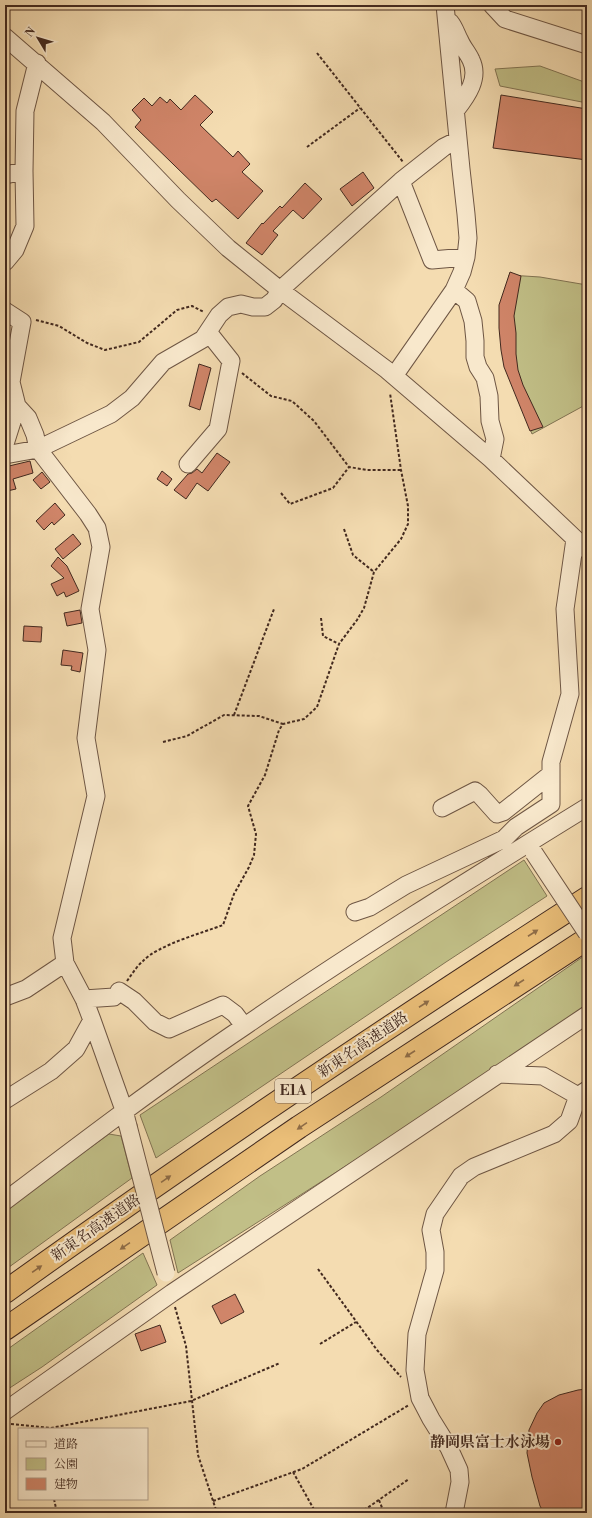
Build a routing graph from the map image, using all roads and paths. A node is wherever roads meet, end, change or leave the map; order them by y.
1 (492, 5) edge
2 (445, 10) edge
3 (5, 37) edge
4 (587, 45) edge
5 (317, 53) dead end
6 (37, 63) junction
7 (360, 108) junction
8 (456, 110) junction
9 (458, 140) junction
10 (307, 147) dead end
11 (24, 171) junction
12 (5, 174) edge
13 (406, 177) junction
14 (466, 257) junction
15 (5, 262) edge
16 (280, 290) junction
17 (454, 290) junction
18 (8, 313) edge
19 (212, 326) junction
20 (230, 369) junction
21 (391, 373) junction
22 (17, 406) junction
23 (5, 444) edge
24 (38, 449) junction
25 (5, 455) edge
26 (491, 459) junction
27 (188, 464) dead end
28 (349, 467) junction
29 (401, 470) junction
30 (281, 493) dead end
31 (344, 529) dead end
32 (581, 545) edge
33 (374, 572) junction
34 (274, 609) dead end
35 (321, 618) dead end
36 (339, 644) junction
37 (234, 715) junction
38 (283, 724) junction
39 (163, 742) dead end
40 (551, 774) junction
41 (587, 807) edge
42 (442, 808) dead end
43 (516, 827) junction
44 (531, 848) junction
45 (587, 898) edge
46 (355, 912) dead end
47 (587, 933) edge
48 (587, 939) edge
49 (65, 964) junction
50 (116, 994) junction
51 (5, 997) edge
52 (84, 1000) junction
53 (587, 1015) edge
54 (92, 1020) junction
55 (244, 1026) junction
56 (497, 1074) junction
57 (583, 1093) edge
58 (5, 1100) edge
59 (126, 1118) junction
60 (5, 1200) edge
61 (318, 1269) dead end
62 (5, 1292) edge
63 (172, 1294) junction
64 (356, 1322) junction
65 (5, 1329) edge
66 (320, 1344) dead end
67 (280, 1362) dead end
68 (419, 1390) junction
69 (191, 1401) junction
70 (7, 1416) edge
71 (35, 1428) edge
72 (293, 1472) junction
73 (409, 1479) dead end
74 (54, 1500) edge
75 (379, 1500) junction
76 (213, 1501) junction
77 (57, 1513) edge
78 (217, 1513) edge
79 (316, 1513) edge
80 (360, 1513) edge
81 (384, 1513) edge
82 (454, 1513) edge

1 - 4 street
2 - 8 street
2 - 8 street
3 - 6 street
5 - 7 path
6 - 11 street
6 - 16 street
7 - 10 path
7 - 13 path
8 - 9 street
9 - 13 street
9 - 14 street
11 - 12 street
11 - 15 street
13 - 14 street
13 - 16 street
14 - 17 street
16 - 19 street
16 - 21 street
17 - 21 street
17 - 26 street
18 - 19 path
18 - 22 street
19 - 20 street
19 - 24 street
20 - 27 street
20 - 28 path
21 - 26 street
21 - 29 path
22 - 23 street
22 - 24 street
24 - 25 street
24 - 49 street
26 - 32 street
28 - 29 path
28 - 30 path
29 - 33 path
31 - 33 path
32 - 40 street
33 - 36 path
34 - 37 path
35 - 36 path
36 - 38 path
37 - 38 path
37 - 39 path
38 - 50 path
40 - 42 street
40 - 43 street
41 - 44 street
43 - 44 street
43 - 46 street
44 - 47 street, bridge
44 - 55 street
62 -> 45 highway, 新東名高速道路 / E1A
48 -> 65 highway, 新東名高速道路 / E1A
49 - 51 street
49 - 52 street
50 - 52 street
50 - 55 street
52 - 54 street
53 - 56 street
54 - 58 street
54 - 59 street
55 - 59 street
56 - 57 street
56 - 63 street
57 - 68 street
59 - 60 street
59 - 63 street, bridge
61 - 64 path
63 - 69 path
63 - 70 street
64 - 66 path
64 - 68 path
67 - 69 path
68 - 72 path
68 - 82 street
69 - 71 path
69 - 76 path
70 - 71 path
72 - 76 path
72 - 79 path
73 - 75 path
74 - 77 path
75 - 80 path
75 - 81 path
76 - 78 path

